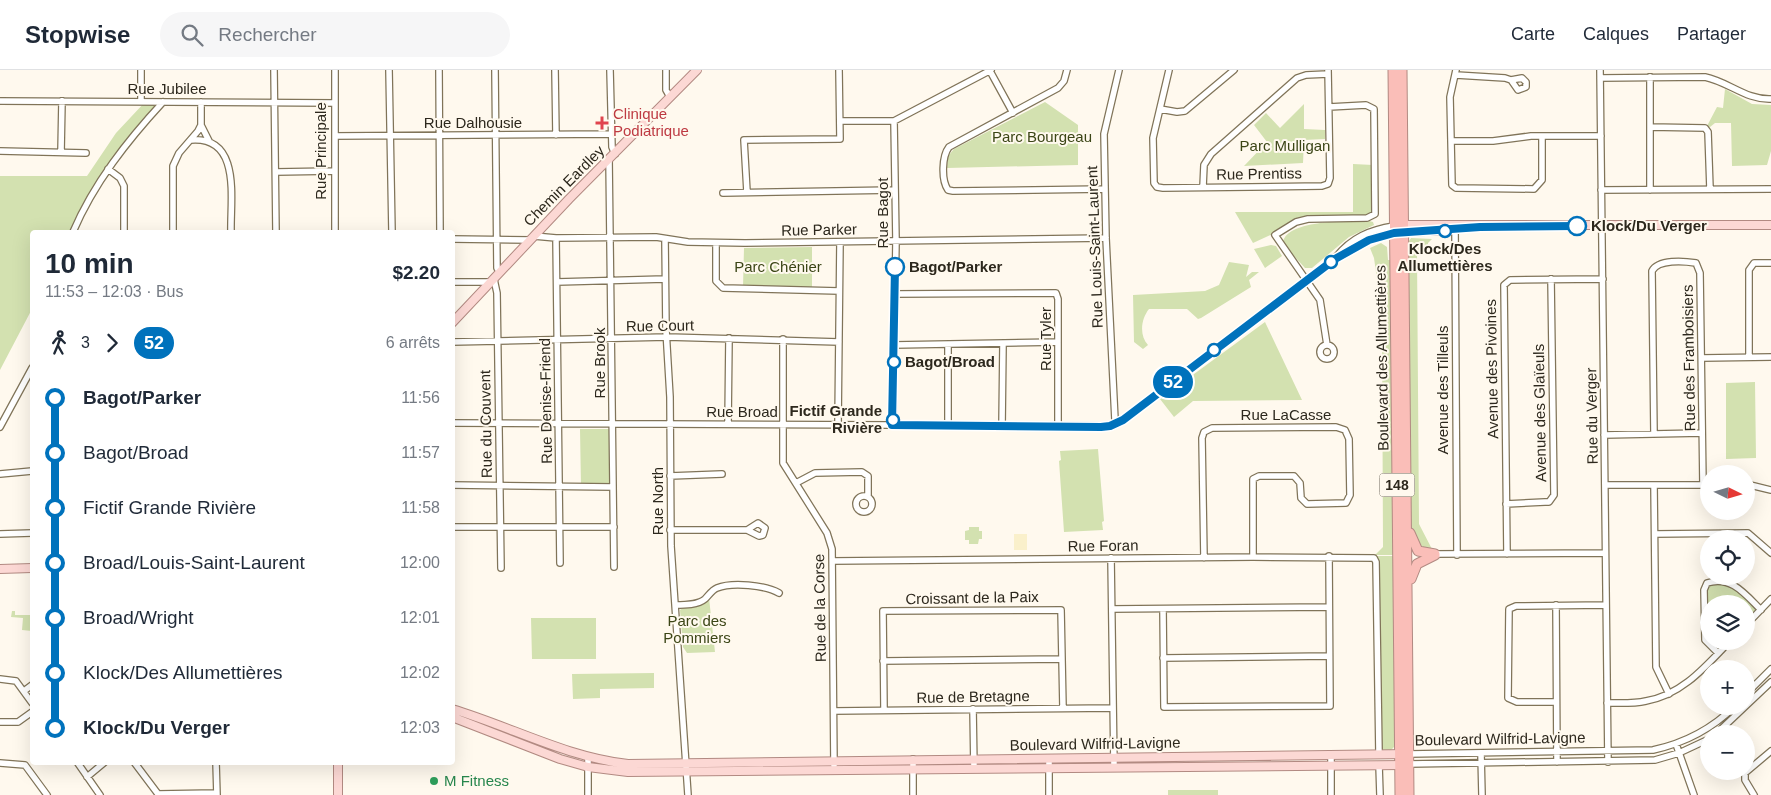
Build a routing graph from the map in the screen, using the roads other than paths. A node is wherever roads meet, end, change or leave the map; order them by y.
1 (141, 70) edge
2 (274, 70) edge
3 (335, 70) edge
4 (389, 70) edge
5 (439, 70) edge
6 (495, 70) edge
7 (555, 70) edge
8 (610, 70) edge
9 (666, 70) edge
10 (697, 70) edge
11 (839, 70) edge
12 (990, 70) edge
13 (1067, 70) edge
14 (1119, 70) edge
15 (1169, 70) edge
16 (1234, 70) edge
17 (1392, 70) edge
18 (1402, 70) edge
19 (1600, 70) edge
20 (1328, 72) edge
21 (1456, 73) edge
22 (1600, 78) junction
23 (1650, 78) junction
24 (1511, 80) dead end
25 (670, 97) junction
26 (1771, 99) edge
27 (0, 101) edge
28 (62, 101) junction
29 (141, 102) junction
30 (163, 102) junction
31 (202, 102) junction
32 (274, 102) junction
33 (335, 103) junction
34 (1329, 107) junction
35 (1160, 108) junction
36 (1013, 113) junction
37 (894, 120) junction
38 (841, 121) junction
39 (201, 125) junction
40 (1650, 127) junction
41 (611, 134) junction
42 (390, 135) junction
43 (439, 135) junction
44 (495, 135) junction
45 (556, 135) junction
46 (335, 136) junction
47 (1542, 136) junction
48 (1601, 136) junction
49 (191, 140) junction
50 (1451, 141) junction
51 (210, 142) junction
52 (0, 152) edge
53 (60, 152) junction
54 (86, 153) dead end
55 (612, 156) junction
56 (108, 169) junction
57 (334, 171) junction
58 (276, 172) junction
59 (1203, 187) junction
60 (1771, 189) edge
61 (895, 190) junction
62 (1105, 190) junction
63 (1601, 190) junction
64 (1650, 190) junction
65 (1710, 190) junction
66 (723, 192) dead end
67 (747, 192) junction
68 (1771, 225) edge
69 (1601, 226) junction
70 (1455, 228) junction
71 (1399, 229) junction
72 (74, 230) edge
73 (124, 230) edge
74 (173, 230) edge
75 (231, 230) edge
76 (276, 230) edge
77 (335, 230) edge
78 (392, 230) edge
79 (440, 230) edge
80 (612, 237) junction
81 (496, 238) junction
82 (532, 238) junction
83 (556, 238) junction
84 (665, 238) junction
85 (1106, 238) junction
86 (455, 239) edge
87 (896, 241) junction
88 (840, 242) junction
89 (716, 243) junction
90 (1771, 262) edge
91 (500, 272) junction
92 (665, 279) junction
93 (1551, 279) junction
94 (1603, 279) junction
95 (493, 280) junction
96 (612, 280) junction
97 (1308, 280) junction
98 (455, 282) edge
99 (557, 282) junction
100 (839, 291) junction
101 (895, 294) junction
102 (455, 320) edge
103 (667, 337) junction
104 (729, 338) junction
105 (613, 339) junction
106 (783, 339) junction
107 (558, 341) junction
108 (455, 342) edge
109 (497, 342) junction
110 (839, 342) junction
111 (1058, 342) junction
112 (1002, 344) junction
113 (894, 345) junction
114 (948, 345) junction
115 (1327, 345) dead end
116 (1749, 357) junction
117 (1771, 357) edge
118 (1702, 358) junction
119 (30, 372) edge
120 (499, 423) junction
121 (1117, 423) junction
122 (455, 424) edge
123 (559, 424) junction
124 (613, 424) junction
125 (728, 424) junction
126 (838, 424) junction
127 (670, 425) junction
128 (783, 425) junction
129 (892, 425) junction
130 (948, 426) junction
131 (1002, 426) junction
132 (1058, 426) junction
133 (0, 427) edge
134 (1702, 433) junction
135 (1654, 434) junction
136 (1604, 435) junction
137 (1704, 465) edge
138 (30, 471) edge
139 (0, 474) edge
140 (722, 474) dead end
141 (670, 476) junction
142 (796, 483) junction
143 (455, 485) edge
144 (1654, 485) junction
145 (1700, 485) edge
146 (500, 486) junction
147 (559, 486) junction
148 (614, 486) junction
149 (1605, 486) junction
150 (1755, 486) edge
151 (1771, 490) edge
152 (868, 497) dead end
153 (1506, 504) junction
154 (1407, 508) junction
155 (455, 527) edge
156 (500, 527) junction
157 (560, 527) junction
158 (614, 527) junction
159 (670, 530) junction
160 (747, 530) dead end
161 (30, 533) edge
162 (0, 534) edge
163 (1655, 534) junction
164 (1605, 553) junction
165 (1771, 553) edge
166 (1436, 554) junction
167 (1507, 554) junction
168 (1457, 555) junction
169 (1253, 556) junction
170 (1329, 556) junction
171 (1111, 558) junction
172 (1204, 558) junction
173 (833, 561) junction
174 (560, 564) dead end
175 (614, 567) dead end
176 (30, 568) edge
177 (501, 568) dead end
178 (0, 569) edge
179 (779, 593) dead end
180 (1408, 599) junction
181 (1771, 599) edge
182 (675, 605) junction
183 (1606, 605) junction
184 (1556, 606) junction
185 (1329, 607) junction
186 (1112, 609) junction
187 (1162, 609) junction
188 (1761, 610) junction
189 (1755, 616) edge
190 (1722, 650) edge
191 (1718, 654) junction
192 (1329, 656) junction
193 (1163, 658) junction
194 (1062, 659) junction
195 (883, 661) junction
196 (1771, 669) edge
197 (0, 679) edge
198 (1771, 682) edge
199 (1755, 685) edge
200 (30, 686) edge
201 (24, 691) junction
202 (1669, 694) junction
203 (30, 700) edge
204 (1556, 702) junction
205 (1607, 703) junction
206 (1063, 708) junction
207 (1113, 708) junction
208 (974, 709) junction
209 (455, 710) edge
210 (884, 710) junction
211 (834, 711) junction
212 (30, 713) edge
213 (1724, 715) edge
214 (455, 718) edge
215 (0, 722) edge
216 (1726, 725) edge
217 (1700, 742) edge
218 (1676, 744) junction
219 (1607, 751) junction
220 (1771, 751) edge
221 (1557, 753) junction
222 (1679, 753) junction
223 (1331, 754) junction
224 (1378, 754) junction
225 (1405, 754) junction
226 (1481, 754) junction
227 (588, 757) junction
228 (1048, 758) junction
229 (1113, 758) junction
230 (974, 759) junction
231 (913, 760) junction
232 (0, 762) edge
233 (1557, 762) junction
234 (1608, 762) junction
235 (1481, 763) junction
236 (1405, 764) junction
237 (78, 765) edge
238 (101, 765) edge
239 (136, 765) edge
240 (216, 765) edge
241 (338, 765) edge
242 (834, 765) junction
243 (1331, 765) junction
244 (1379, 765) junction
245 (1114, 766) junction
246 (588, 767) junction
247 (687, 767) junction
248 (1048, 767) junction
249 (974, 768) junction
250 (913, 770) junction
251 (87, 777) junction
252 (216, 794) edge
253 (47, 795) edge
254 (100, 795) edge
255 (338, 795) edge
256 (588, 795) edge
257 (688, 795) edge
258 (913, 795) edge
259 (1049, 795) edge
260 (1331, 795) edge
261 (1380, 795) edge
262 (1400, 795) edge
263 (1409, 795) edge
264 (1482, 795) edge
265 (1694, 795) edge
266 (1754, 795) edge

1 - 29 street
2 - 32 street
3 - 33 street, Rue Principale
4 - 42 street
5 - 43 street
6 - 44 street
7 - 45 street
8 - 41 street, Rue Brook
9 - 25 street
10 - 25 main road, Chemin Eardley
11 - 38 street
12 - 36 street
12 - 37 street
13 - 36 street
14 - 62 street, Rue Louis-Saint-Laurent
15 - 35 street, Rue Prentiss
16 - 35 street
17 - 71 highway, Boulevard des Allumettières / 148
18 - 71 highway, Boulevard des Allumettières / 148
19 - 22 street, Rue du Verger
20 - 34 street, Rue Prentiss
20 - 59 street
21 - 24 street
21 - 50 street
22 - 23 street
22 - 48 street, Rue du Verger
23 - 26 street
23 - 40 street
25 - 55 main road, Chemin Eardley
27 - 28 street, Rue Jubilee
28 - 29 street, Rue Jubilee
28 - 53 street
29 - 30 street, Rue Jubilee
30 - 31 street, Rue Jubilee
30 - 56 street
31 - 32 street, Rue Jubilee
31 - 39 street
32 - 33 street, Rue Jubilee
32 - 58 street
33 - 46 street, Rue Principale
34 - 59 street, Rue Prentiss
34 - 97 street
35 - 59 street, Rue Prentiss
36 - 62 street
37 - 38 street
37 - 61 street, Rue Bagot
38 - 67 street
39 - 49 street
39 - 51 street
40 - 64 street
40 - 65 street
41 - 45 street, Rue Dalhousie
41 - 55 street, Rue Brook
42 - 43 street, Rue Dalhousie
42 - 46 street, Rue Dalhousie
42 - 78 street
43 - 44 street, Rue Dalhousie
43 - 79 street
44 - 45 street, Rue Dalhousie
44 - 81 street
46 - 57 street, Rue Principale
47 - 48 street
47 - 50 street
47 - 50 street
48 - 63 street, Rue du Verger
49 - 51 street
49 - 74 street
51 - 75 street
52 - 53 street
53 - 54 street
55 - 80 street, Rue Brook
55 - 82 main road, Chemin Eardley
56 - 72 street
56 - 73 street
57 - 58 street
57 - 77 street, Rue Principale
58 - 76 street
60 - 65 street
61 - 67 street
61 - 87 street, Rue Bagot
62 - 85 street, Rue Louis-Saint-Laurent
63 - 64 street
63 - 69 street, Rue du Verger
64 - 65 street
66 - 67 street
68 - 69 main road
69 - 70 main road
69 - 94 street, Rue du Verger
70 - 71 main road
70 - 168 street, Avenue des Tilleuls
71 - 97 street, Rue Broad
71 - 154 highway, Boulevard des Allumettières / 148
71 - 225 highway, Boulevard des Allumettières / 148
80 - 83 street, Rue Parker
80 - 84 street, Rue Parker
80 - 96 street, Rue Brook
81 - 82 street, Rue Parker
81 - 86 street, Rue Parker
81 - 91 street
82 - 83 street, Rue Parker
82 - 91 main road, Chemin Eardley
83 - 99 street, Rue Denise-Friend
84 - 89 street, Rue Parker
84 - 92 street, Rue North
85 - 87 street, Rue Parker
85 - 121 street, Rue Louis-Saint-Laurent
87 - 88 street, Rue Parker
87 - 101 street, Rue Bagot
88 - 89 street, Rue Parker
88 - 100 street
89 - 100 street
90 - 116 street
91 - 95 main road, Chemin Eardley
92 - 96 street
92 - 103 street, Rue North
93 - 94 street, Avenue des Pivoines
93 - 153 street, Avenue des Pivoines
93 - 153 street, Avenue des Glaïeuls
94 - 136 street, Rue du Verger
95 - 98 street
95 - 102 main road, Chemin Eardley
95 - 109 street, Rue du Couvent
96 - 99 street
96 - 105 street, Rue Brook
97 - 115 street
97 - 121 street, Rue Broad
99 - 107 street, Rue Denise-Friend
100 - 110 street
101 - 111 street, Rue Tyler
101 - 113 street, Rue Bagot
103 - 104 street, Rue Court
103 - 105 street, Rue Court
103 - 127 street, Rue North
104 - 106 street, Rue Court
104 - 125 street
105 - 107 street, Rue Court
105 - 124 street, Rue Brook
106 - 110 street, Rue Court
106 - 128 street, Rue de la Corse
107 - 109 street, Rue Court
107 - 123 street, Rue Denise-Friend
108 - 109 street, Rue Court
109 - 120 street, Rue du Couvent
110 - 126 street
111 - 112 street
111 - 132 street, Rue Tyler
112 - 114 street
112 - 131 street
113 - 114 street
113 - 129 street, Rue Bagot
114 - 130 street
116 - 117 street
116 - 118 street
118 - 134 street, Rue des Framboisiers
118 - 135 street, Rue des Framboisiers
119 - 133 street
120 - 122 street, Rue Broad
120 - 123 street, Rue Broad
120 - 146 street, Rue du Couvent
121 - 132 street, Rue Broad
123 - 124 street, Rue Broad
123 - 147 street, Rue Denise-Friend
124 - 127 street, Rue Broad
124 - 148 street, Rue Brook
125 - 127 street, Rue Broad
125 - 128 street, Rue Broad
126 - 128 street, Rue Broad
126 - 129 street, Rue Broad
127 - 141 street, Rue North
128 - 142 street, Rue de la Corse
129 - 130 street, Rue Broad
130 - 131 street, Rue Broad
131 - 132 street, Rue Broad
134 - 135 street
134 - 137 street, Rue des Framboisiers
135 - 136 street
136 - 149 street, Rue du Verger
138 - 139 street
140 - 141 street
141 - 159 street, Rue North
142 - 152 street
142 - 173 street, Rue de la Corse
143 - 146 street
144 - 145 street
144 - 149 street
144 - 163 street
146 - 147 street
146 - 156 street, Rue du Couvent
147 - 148 street
147 - 157 street, Rue Denise-Friend
148 - 158 street, Rue Brook
149 - 164 street, Rue du Verger
150 - 151 street
153 - 167 street, Avenue des Pivoines
154 - 166 highway
154 - 180 highway, Boulevard des Allumettières / 148
155 - 156 street
156 - 157 street
156 - 177 street, Rue du Couvent
157 - 158 street
157 - 174 street, Rue Denise-Friend
158 - 175 street, Rue Brook
159 - 160 street
159 - 182 street, Rue North
161 - 162 street
163 - 165 street
163 - 202 street
164 - 167 street
164 - 183 street, Rue du Verger
166 - 168 street
166 - 180 highway
167 - 168 street
169 - 170 street, Rue Foran
169 - 172 street, Rue Foran
169 - 172 street, Rue LaCasse
170 - 185 street
170 - 224 street, Rue Foran
171 - 172 street, Rue Foran
171 - 173 street, Rue Foran
171 - 186 street
173 - 211 street, Rue de la Corse
176 - 178 main road
179 - 182 street
180 - 225 highway, Boulevard des Allumettières / 148
181 - 188 street
182 - 247 street, Rue North
183 - 184 street
183 - 205 street, Rue du Verger
184 - 204 street
184 - 204 street
185 - 187 street
185 - 192 street
186 - 187 street
186 - 207 street
187 - 193 street
188 - 189 street
188 - 191 street
190 - 191 street
191 - 202 street
192 - 193 street
192 - 193 street
194 - 195 street
194 - 195 street, Croissant de la Paix
194 - 206 street, Croissant de la Paix
195 - 210 street, Croissant de la Paix
196 - 199 street
197 - 201 street
198 - 216 street
200 - 201 street
201 - 203 street
202 - 205 street
204 - 221 street
205 - 219 street, Rue du Verger
206 - 207 street, Rue de Bretagne
206 - 208 street, Rue de Bretagne
207 - 229 street
208 - 210 street, Rue de Bretagne
208 - 230 street
209 - 227 main road, Boulevard Wilfrid-Lavigne
210 - 211 street, Rue de Bretagne
211 - 242 street, Rue de la Corse
212 - 215 street
213 - 218 street, Boulevard Wilfrid-Lavigne
214 - 246 main road, Boulevard Wilfrid-Lavigne
217 - 222 street, Boulevard Wilfrid-Lavigne
218 - 219 street, Boulevard Wilfrid-Lavigne
218 - 222 street
219 - 221 street, Boulevard Wilfrid-Lavigne
219 - 234 street, Rue du Verger
220 - 266 street
221 - 226 street, Boulevard Wilfrid-Lavigne
221 - 233 street
222 - 234 street, Boulevard Wilfrid-Lavigne
222 - 265 street
223 - 224 main road, Boulevard Wilfrid-Lavigne
223 - 229 main road, Boulevard Wilfrid-Lavigne
223 - 243 street
224 - 225 main road, Boulevard Wilfrid-Lavigne
225 - 226 street, Boulevard Wilfrid-Lavigne
225 - 236 highway, Boulevard des Allumettières / 148
226 - 235 street
227 - 246 street
227 - 247 main road, Boulevard Wilfrid-Lavigne
228 - 229 main road, Boulevard Wilfrid-Lavigne
228 - 230 main road, Boulevard Wilfrid-Lavigne
228 - 248 street
229 - 245 street
230 - 231 main road, Boulevard Wilfrid-Lavigne
230 - 249 street
231 - 242 main road, Boulevard Wilfrid-Lavigne
231 - 250 street
232 - 253 street
233 - 234 street, Boulevard Wilfrid-Lavigne
233 - 235 street, Boulevard Wilfrid-Lavigne
235 - 236 street, Boulevard Wilfrid-Lavigne
235 - 264 street
236 - 244 main road, Boulevard Wilfrid-Lavigne
236 - 262 highway, Boulevard des Allumettières / 148
236 - 263 highway, Boulevard des Allumettières / 148
237 - 251 street
238 - 251 street
239 - 252 street
240 - 252 street
241 - 255 main road
242 - 247 main road, Boulevard Wilfrid-Lavigne
242 - 250 main road, Boulevard Wilfrid-Lavigne
243 - 244 main road, Boulevard Wilfrid-Lavigne
243 - 245 main road, Boulevard Wilfrid-Lavigne
243 - 260 street
244 - 261 street
245 - 248 main road, Boulevard Wilfrid-Lavigne
246 - 247 main road, Boulevard Wilfrid-Lavigne
246 - 256 street
247 - 257 street, Rue North
248 - 249 main road, Boulevard Wilfrid-Lavigne
248 - 259 street
249 - 250 main road, Boulevard Wilfrid-Lavigne
250 - 258 street
251 - 254 street

